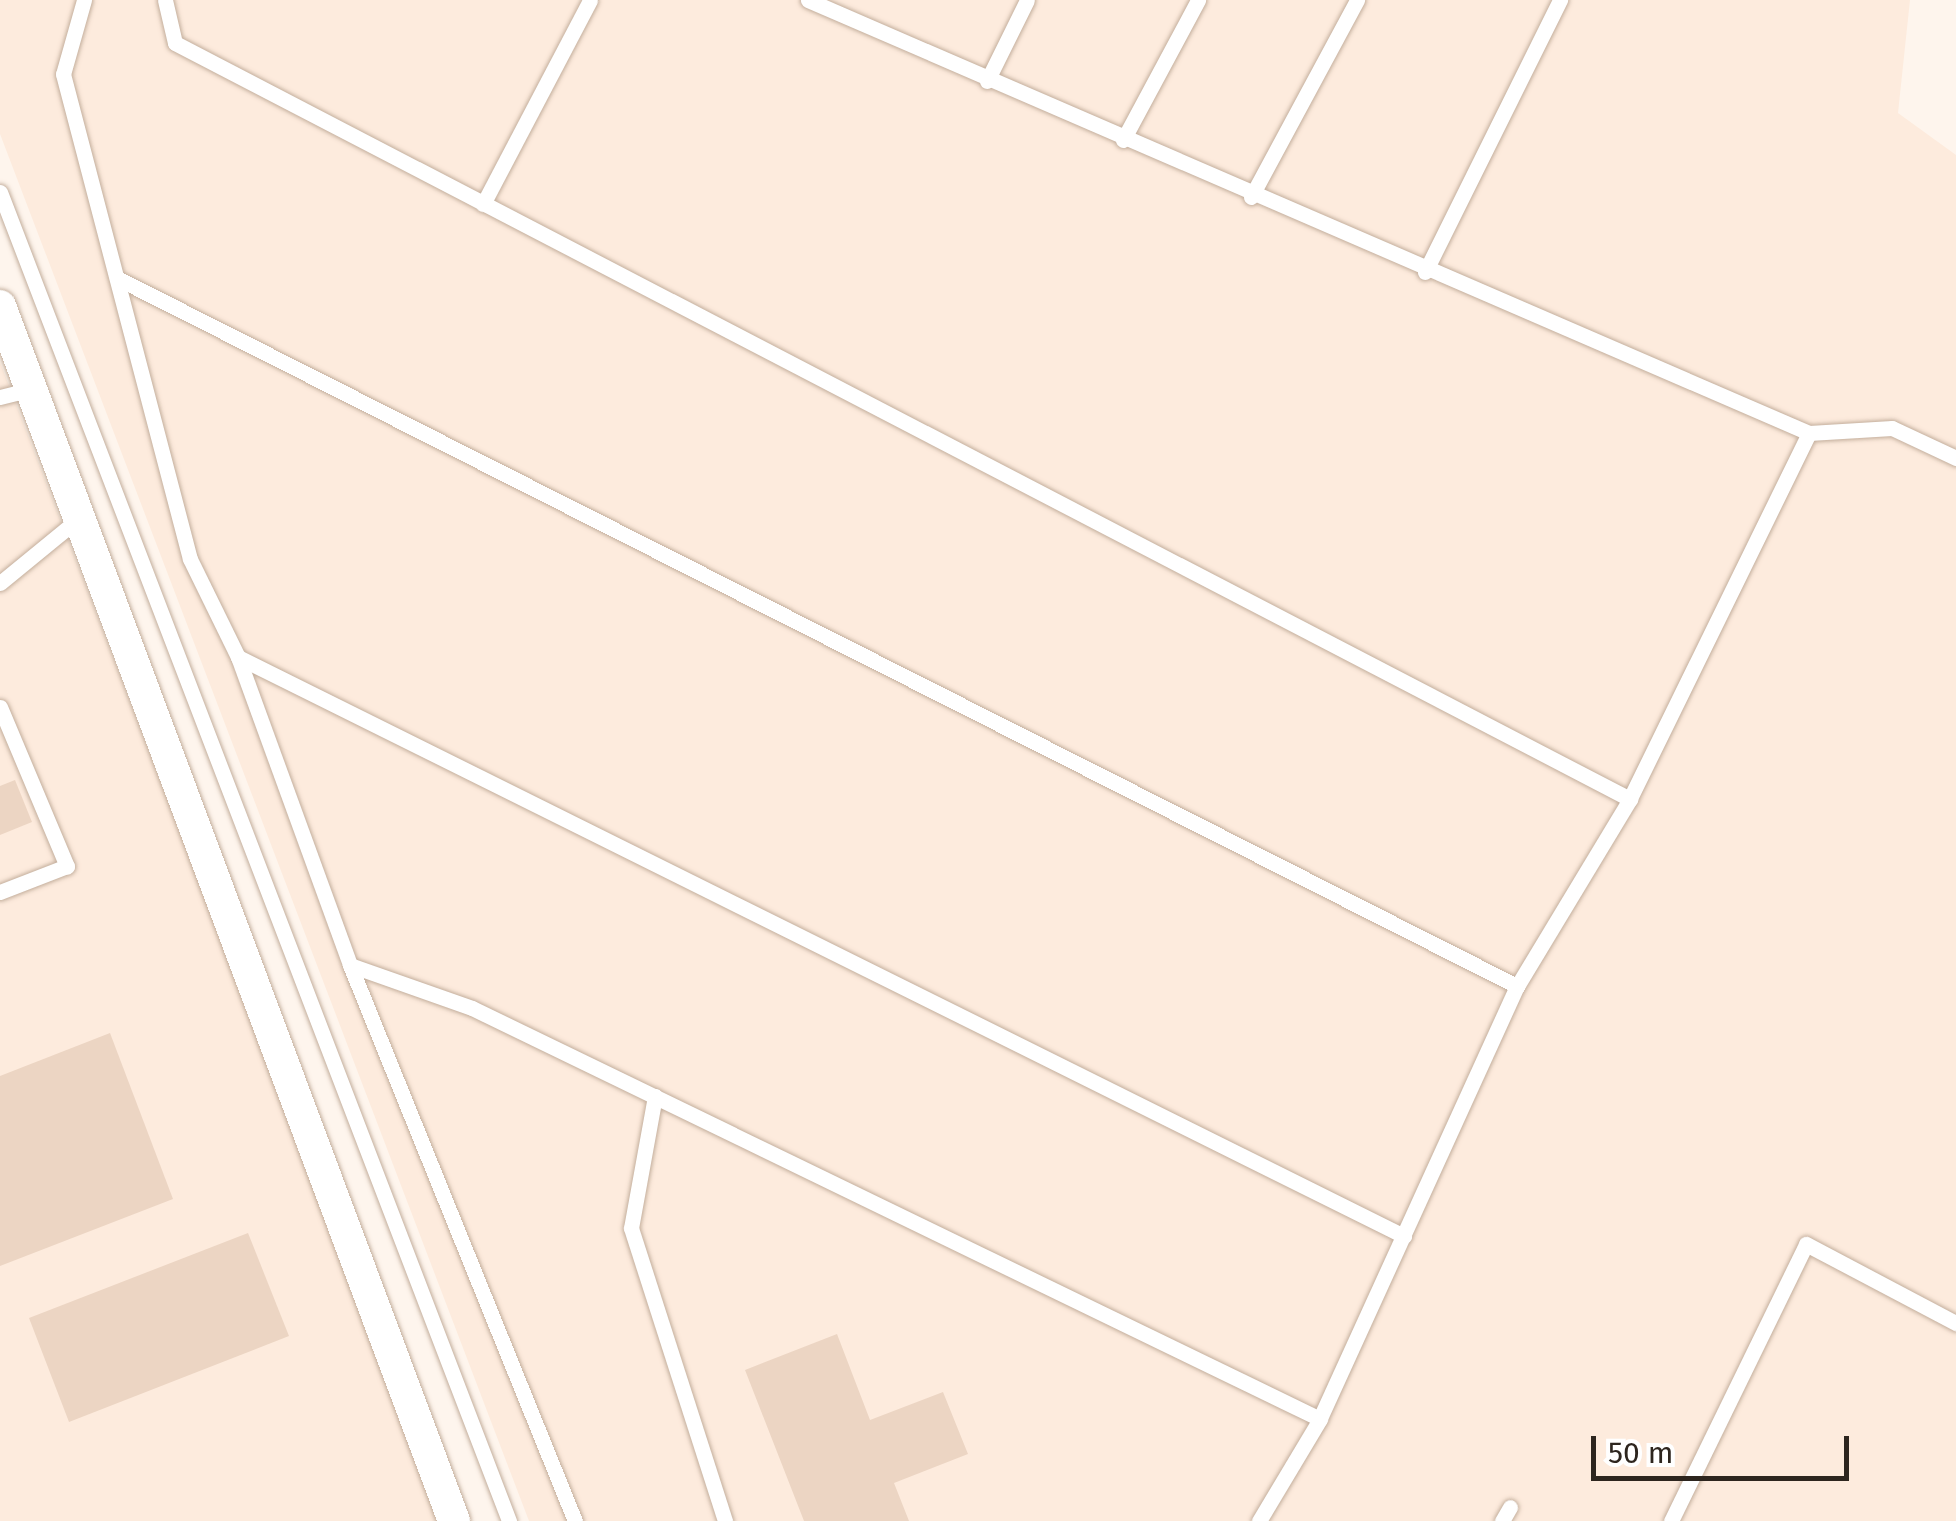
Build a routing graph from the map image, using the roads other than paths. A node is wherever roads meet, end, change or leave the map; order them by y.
1 (84, 0) edge
2 (165, 0) edge
3 (590, 0) edge
4 (808, 0) edge
5 (1027, 0) edge
6 (1198, 0) edge
7 (1356, 0) edge
8 (1560, 0) edge
9 (841, 7) edge
10 (987, 81) junction
11 (1123, 140) junction
12 (0, 192) edge
13 (1251, 196) junction
14 (483, 204) junction
15 (1425, 272) junction
16 (116, 278) junction
17 (0, 306) edge
18 (16, 393) edge
19 (1809, 433) junction
20 (1956, 458) edge
21 (77, 520) junction
22 (0, 583) edge
23 (238, 657) junction
24 (0, 707) edge
25 (1630, 799) junction
26 (0, 892) edge
27 (350, 965) junction
28 (1518, 986) junction
29 (654, 1096) junction
30 (1404, 1236) junction
31 (1956, 1323) edge
32 (1320, 1420) junction
33 (454, 1521) edge
34 (509, 1521) edge
35 (575, 1521) edge
36 (725, 1521) edge
37 (1259, 1521) edge
38 (1671, 1521) edge

1 - 16 lane
2 - 14 lane
3 - 14 lane
4 - 9 lane
5 - 10 lane
6 - 11 lane
7 - 13 lane
8 - 15 lane
9 - 10 lane
10 - 11 lane
11 - 13 lane
12 - 34 lane
13 - 15 lane
14 - 25 lane
15 - 19 lane
16 - 23 lane
16 - 28 lane
17 - 18 street
18 - 21 street
19 - 20 lane
19 - 25 lane
21 - 22 lane
21 - 33 street
23 - 27 lane
23 - 30 lane
24 - 26 lane
25 - 28 lane
27 - 29 lane
27 - 35 lane
28 - 30 lane
29 - 32 lane
29 - 36 lane
30 - 32 lane
31 - 38 lane
32 - 37 lane

